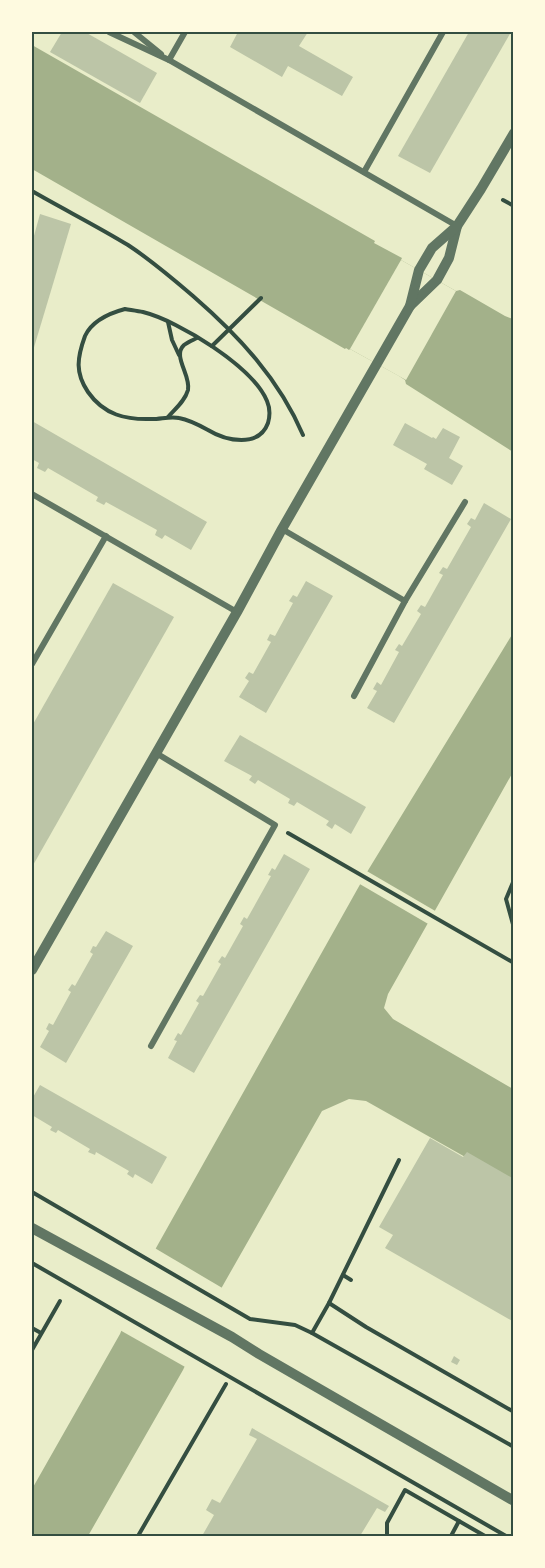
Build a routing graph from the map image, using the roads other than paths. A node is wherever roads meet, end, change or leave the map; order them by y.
1 (109, 32) edge
2 (134, 32) edge
3 (185, 32) edge
4 (443, 32) edge
5 (169, 60) junction
6 (513, 133) edge
7 (364, 172) junction
8 (457, 226) junction
9 (410, 306) junction
10 (32, 494) edge
11 (465, 502) dead end
12 (282, 529) junction
13 (106, 536) junction
14 (405, 601) junction
15 (237, 612) junction
16 (32, 664) edge
17 (354, 696) dead end
18 (155, 753) junction
19 (32, 970) edge
20 (151, 1046) dead end
21 (32, 1228) edge
22 (513, 1501) edge

1 - 5 street
2 - 5 street
3 - 5 street
4 - 7 street
5 - 7 street
6 - 8 street
7 - 8 street
8 - 9 street
8 - 9 street
9 - 12 street
10 - 13 street
11 - 14 street
12 - 14 street
12 - 15 street
13 - 15 street
13 - 16 street
14 - 17 street
15 - 18 street
18 - 19 street
18 - 20 street
21 - 22 street

